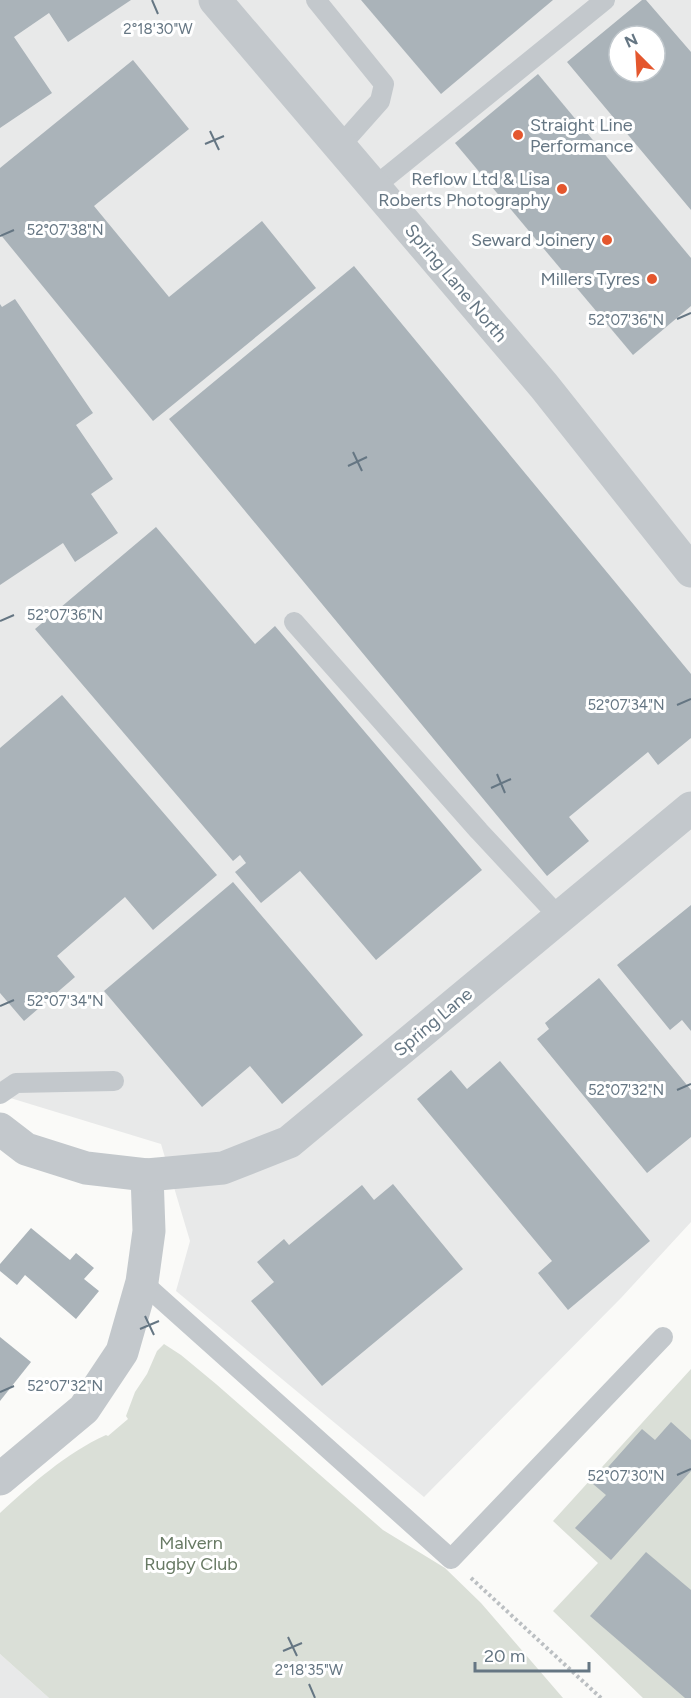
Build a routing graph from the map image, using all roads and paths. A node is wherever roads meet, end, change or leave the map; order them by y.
1 (316, 0) edge
2 (605, 0) edge
3 (224, 3) edge
4 (340, 146) junction
5 (374, 187) junction
6 (691, 571) edge
7 (294, 622) dead end
8 (691, 808) edge
9 (560, 918) junction
10 (114, 1081) dead end
11 (0, 1094) edge
12 (0, 1129) edge
13 (147, 1175) junction
14 (142, 1282) junction
15 (663, 1337) dead end
16 (0, 1479) edge
17 (451, 1559) junction
18 (601, 1698) edge

1 - 4 lane
2 - 5 lane
3 - 4 street, Spring Lane North
4 - 5 street, Spring Lane North
5 - 6 street, Spring Lane North
7 - 9 lane
8 - 9 street, Spring Lane
9 - 13 street, Spring Lane
10 - 11 lane
12 - 13 street, Spring Lane
13 - 14 street
14 - 16 street
14 - 17 lane
15 - 17 lane
17 - 18 path

